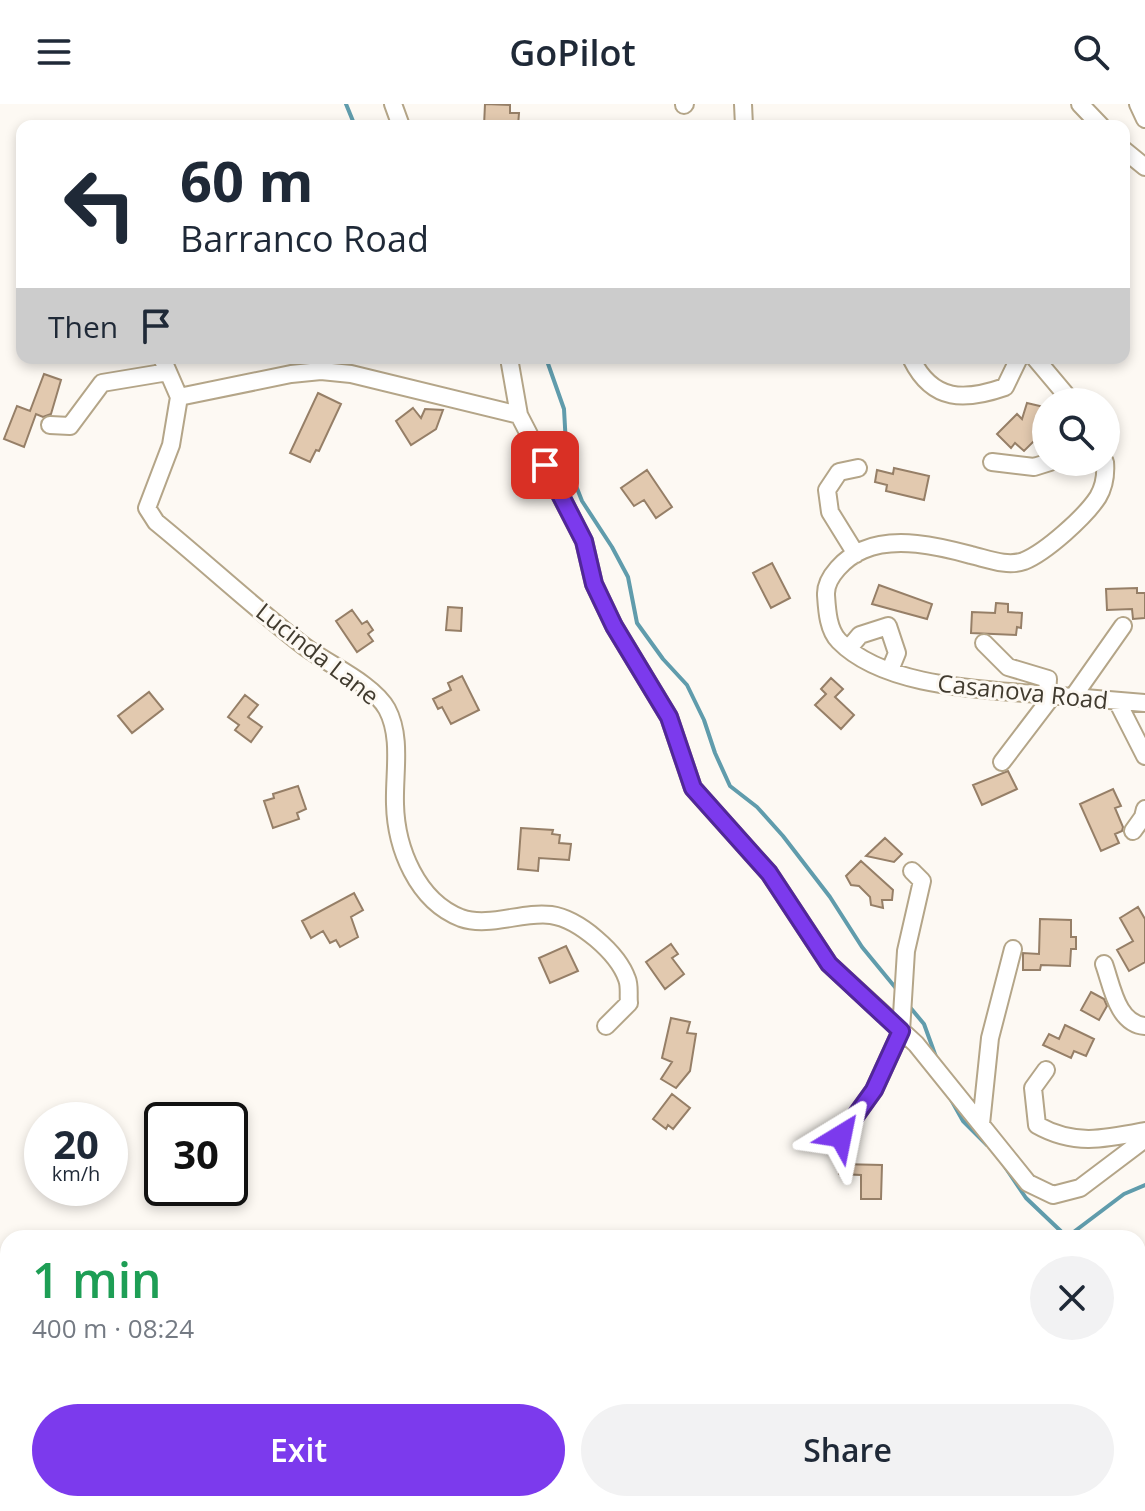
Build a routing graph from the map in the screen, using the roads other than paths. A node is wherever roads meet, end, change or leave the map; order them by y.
1 (1080, 104) edge
2 (1138, 104) edge
3 (1145, 119) edge
4 (1095, 120) edge
5 (510, 364) edge
6 (914, 364) edge
7 (1016, 364) edge
8 (1040, 364) edge
9 (165, 365) edge
10 (1060, 388) edge
11 (179, 397) junction
12 (519, 415) junction
13 (50, 425) dead end
14 (992, 462) dead end
15 (1032, 467) edge
16 (858, 468) dead end
17 (1106, 476) edge
18 (856, 554) junction
19 (1123, 626) dead end
20 (984, 643) dead end
21 (849, 648) junction
22 (890, 670) junction
23 (1050, 695) junction
24 (1073, 697) junction
25 (1117, 701) junction
26 (1145, 703) edge
27 (1145, 756) edge
28 (1002, 762) dead end
29 (1145, 809) edge
30 (1133, 831) dead end
31 (912, 871) dead end
32 (1013, 949) dead end
33 (1104, 964) dead end
34 (606, 1026) dead end
35 (1145, 1026) edge
36 (901, 1031) junction
37 (1046, 1070) dead end
38 (981, 1124) junction
39 (1145, 1131) edge
40 (841, 1136) dead end
41 (1145, 1139) edge

1 - 4 street
2 - 3 street
5 - 12 street
6 - 7 street
8 - 10 street
9 - 11 street
9 - 13 street
11 - 12 street
11 - 34 street, Lucinda Lane
12 - 36 street
14 - 15 street
16 - 18 street
17 - 18 street
18 - 21 street, Casanova Road
19 - 24 street
20 - 23 street
21 - 22 street, Casanova Road
21 - 22 street
22 - 23 street, Casanova Road
23 - 24 street, Casanova Road
23 - 28 street
24 - 25 street, Casanova Road
25 - 26 street, Casanova Road
25 - 27 street
29 - 30 street
31 - 36 street
32 - 38 street
33 - 35 street
36 - 38 street
36 - 40 street
37 - 39 street
38 - 41 street

